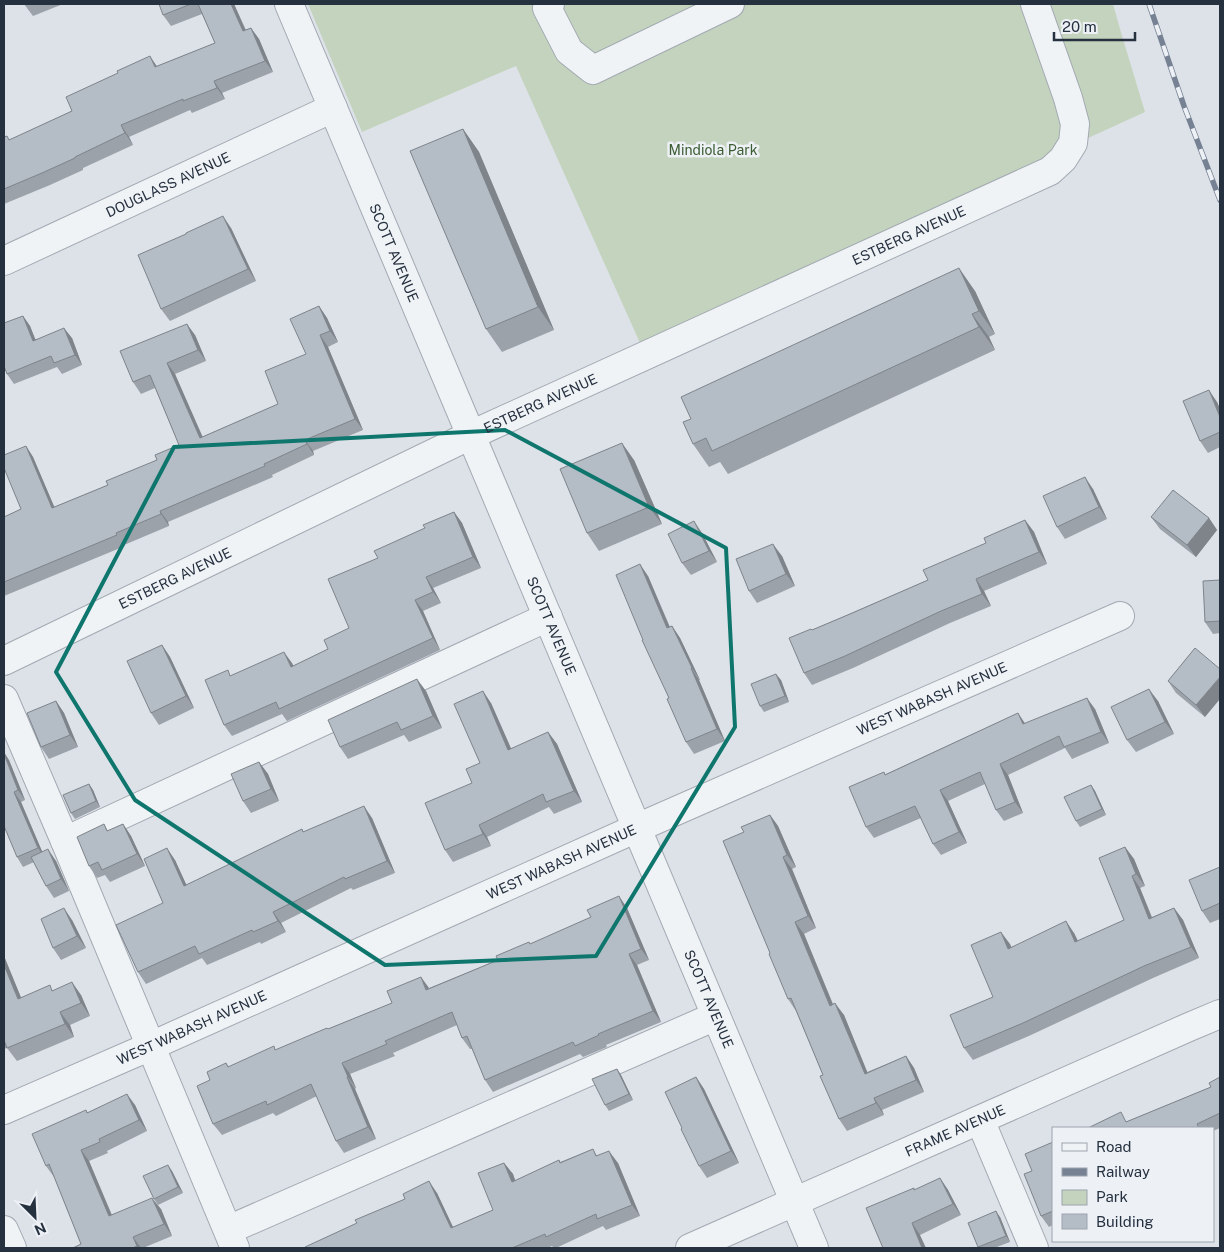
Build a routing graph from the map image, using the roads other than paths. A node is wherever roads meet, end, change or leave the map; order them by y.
1 (288, 4) edge
2 (550, 4) edge
3 (730, 4) edge
4 (1036, 4) edge
5 (333, 108) junction
6 (4, 261) edge
7 (471, 435) junction
8 (1120, 616) dead end
9 (548, 617) junction
10 (4, 661) edge
11 (4, 699) edge
12 (637, 828) junction
13 (65, 840) junction
14 (1220, 1014) edge
15 (716, 1016) junction
16 (150, 1046) junction
17 (4, 1110) edge
18 (980, 1120) junction
19 (794, 1202) junction
20 (4, 1230) edge
21 (232, 1239) edge
22 (12, 1248) edge
23 (690, 1248) edge
24 (814, 1248) edge
25 (1034, 1248) edge

1 - 5 street, SCOTT AVENUE
2 - 3 street
4 - 7 street, ESTBERG AVENUE
5 - 6 street, DOUGLASS AVENUE
5 - 7 street, SCOTT AVENUE
7 - 9 street, SCOTT AVENUE
7 - 10 street, ESTBERG AVENUE
8 - 12 street, WEST WABASH AVENUE
9 - 12 street, SCOTT AVENUE
9 - 13 street
11 - 13 street
12 - 15 street, SCOTT AVENUE
12 - 16 street, WEST WABASH AVENUE
13 - 16 street
14 - 18 street, FRAME AVENUE
15 - 19 street, SCOTT AVENUE
15 - 21 street
16 - 17 street, WEST WABASH AVENUE
16 - 21 street
18 - 19 street, FRAME AVENUE
18 - 25 street
19 - 23 street, FRAME AVENUE
19 - 24 street, SCOTT AVENUE
20 - 22 street

